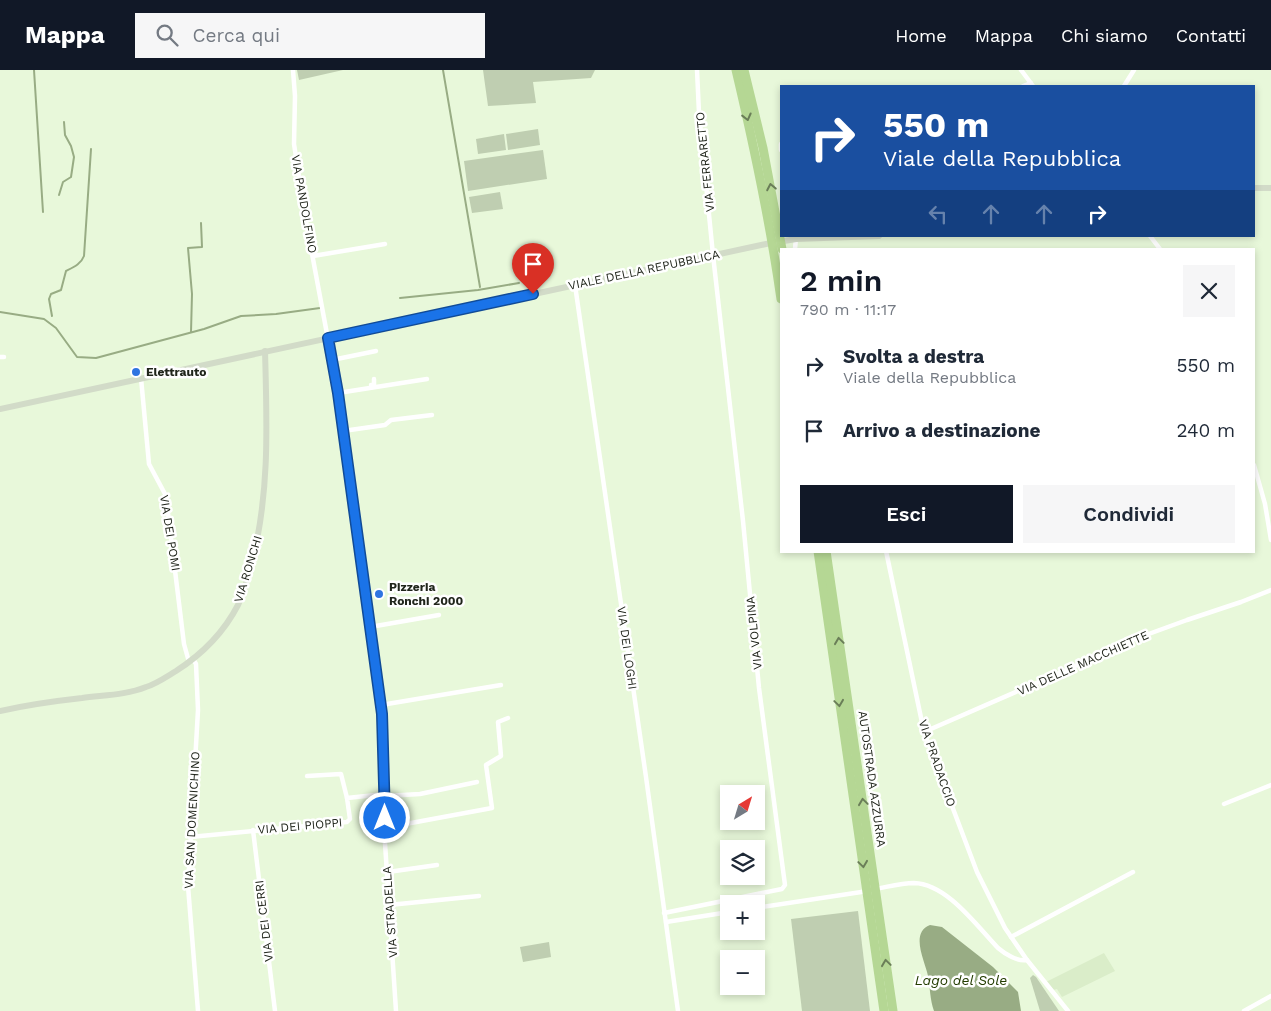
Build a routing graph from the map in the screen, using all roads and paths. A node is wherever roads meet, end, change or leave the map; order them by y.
1 (293, 70) edge
2 (698, 70) edge
3 (736, 70) edge
4 (744, 70) edge
5 (1021, 70) edge
6 (1134, 70) edge
7 (1032, 85) edge
8 (1125, 85) edge
9 (1255, 188) edge
10 (1271, 188) edge
11 (776, 235) edge
12 (796, 237) edge
13 (1151, 237) edge
14 (385, 244) dead end
15 (1159, 248) edge
16 (778, 250) edge
17 (714, 255) junction
18 (313, 256) junction
19 (780, 283) edge
20 (575, 285) junction
21 (328, 338) junction
22 (376, 350) dead end
23 (265, 351) junction
24 (332, 360) junction
25 (141, 378) junction
26 (374, 379) dead end
27 (427, 379) dead end
28 (338, 392) junction
29 (0, 409) edge
30 (432, 414) dead end
31 (343, 432) junction
32 (1255, 469) edge
33 (1271, 540) edge
34 (818, 553) edge
35 (826, 553) edge
36 (886, 553) edge
37 (1271, 590) edge
38 (439, 615) dead end
39 (370, 627) junction
40 (191, 660) junction
41 (501, 685) dead end
42 (381, 705) junction
43 (0, 712) edge
44 (508, 718) dead end
45 (924, 732) junction
46 (307, 776) dead end
47 (477, 782) dead end
48 (1271, 784) edge
49 (385, 795) junction
50 (347, 798) junction
51 (1224, 804) dead end
52 (384, 828) junction
53 (253, 830) junction
54 (190, 837) junction
55 (437, 865) dead end
56 (388, 872) junction
57 (1133, 872) dead end
58 (479, 896) dead end
59 (389, 905) junction
60 (765, 907) edge
61 (664, 913) junction
62 (720, 913) edge
63 (666, 922) junction
64 (1011, 936) junction
65 (1027, 960) junction
66 (1271, 996) edge
67 (198, 1011) edge
68 (275, 1011) edge
69 (396, 1011) edge
70 (678, 1011) edge
71 (884, 1011) edge
72 (893, 1011) edge
73 (1068, 1011) edge
74 (1244, 1011) edge

1 - 18 street, VIA PANDOLFINO
2 - 17 street, VIA FERRARETTO
3 -> 11 highway
11 -> 4 highway
5 - 7 street
6 - 8 street
9 - 10 main road
11 - 16 highway
12 - 17 main road, VIALE DELLA REPUBBLICA
13 - 15 street
14 - 18 street
16 - 19 highway
17 - 20 main road, VIALE DELLA REPUBBLICA
17 - 61 street, VIA VOLPINA
18 - 21 street, VIA PANDOLFINO
20 - 21 main road, VIALE DELLA REPUBBLICA
20 - 61 street, VIA DEI LOGHI
21 - 23 main road, VIALE DELLA REPUBBLICA
21 - 24 street, VIA STRADELLA
22 - 24 street
23 - 25 main road, VIALE DELLA REPUBBLICA
23 - 40 main road, VIA RONCHI
24 - 28 street, VIA STRADELLA
25 - 29 main road, VIALE DELLA REPUBBLICA
25 - 40 street, VIA DEI POMI
26 - 28 street
27 - 28 street
28 - 31 street, VIA STRADELLA
30 - 31 street
31 - 39 street, VIA STRADELLA
32 - 33 street
34 -> 71 highway, AUTOSTRADA AZZURRA
72 -> 35 highway, AUTOSTRADA AZZURRA
36 - 45 street, VIA PRADACCIO
37 - 45 street, VIA DELLE MACCHIETTE
38 - 39 street
39 - 42 street, VIA STRADELLA
40 - 43 main road, VIA RONCHI
40 - 54 street, VIA SAN DOMENICHINO
41 - 42 street
42 - 49 street, VIA STRADELLA
44 - 52 street
45 - 64 street, VIA PRADACCIO
46 - 50 street
47 - 49 street, VIA DEI PIOPPI
48 - 51 street
49 - 50 street, VIA DEI PIOPPI
49 - 52 street, VIA STRADELLA
50 - 53 street, VIA DEI PIOPPI
52 - 56 street, VIA STRADELLA
53 - 54 street, VIA DEI PIOPPI
53 - 68 street, VIA DEI CERRI
54 - 67 street, VIA SAN DOMENICHINO
55 - 56 street
56 - 59 street, VIA STRADELLA
57 - 64 street
58 - 59 street
59 - 69 street, VIA STRADELLA
60 - 65 street
61 - 63 street, VIA DEI LOGHI
62 - 63 street
63 - 70 street, VIA DEI LOGHI
64 - 65 street, VIA PRADACCIO
65 - 73 street, VIA PRADACCIO
66 - 74 street

